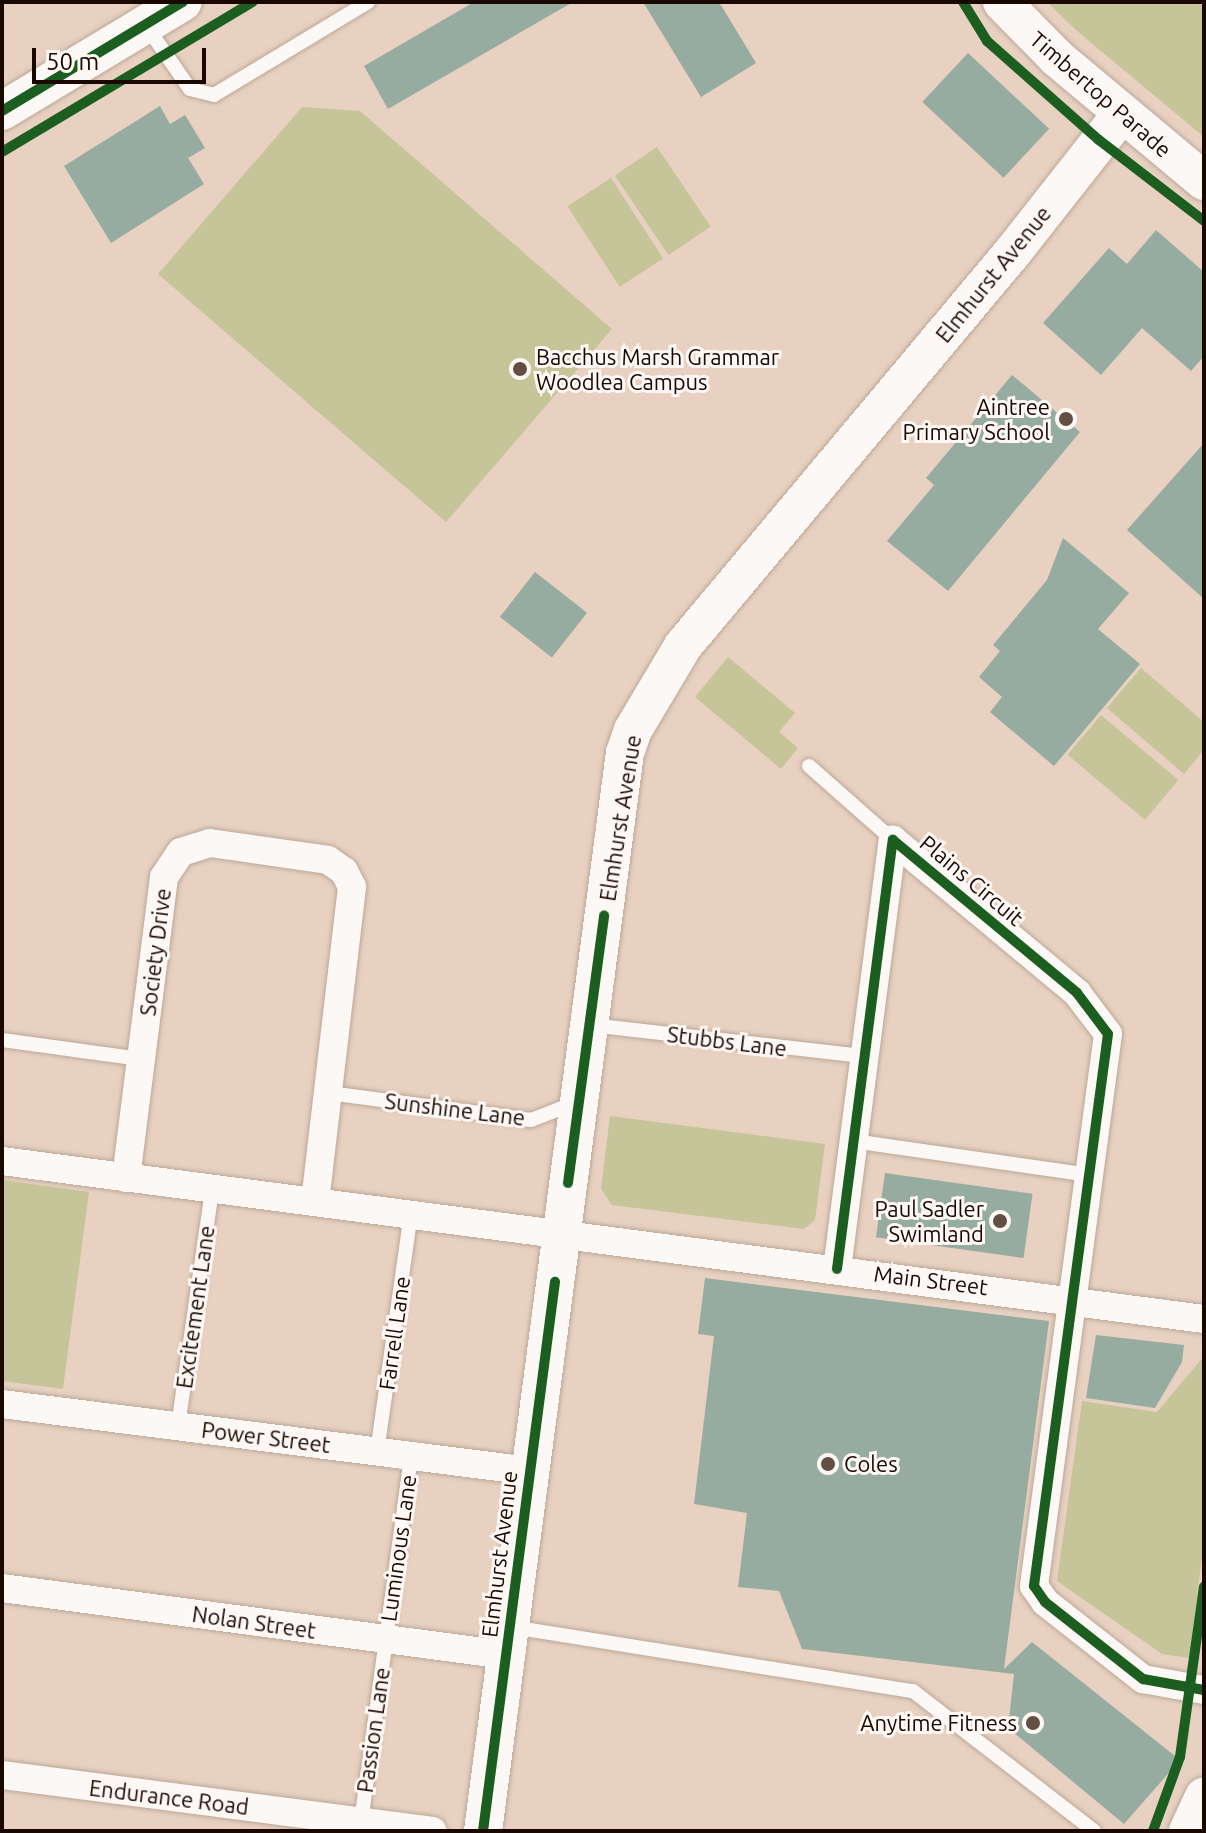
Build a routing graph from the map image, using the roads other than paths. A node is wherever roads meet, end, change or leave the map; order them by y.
1 (183, 2) edge
2 (368, 2) edge
3 (1002, 2) edge
4 (146, 25) junction
5 (2, 111) edge
6 (1122, 113) junction
7 (1204, 181) edge
8 (809, 766) dead end
9 (893, 840) junction
10 (589, 1025) junction
11 (2, 1040) edge
12 (864, 1056) junction
13 (141, 1059) junction
14 (329, 1093) junction
15 (579, 1101) junction
16 (853, 1141) junction
17 (2, 1161) edge
18 (1088, 1175) junction
19 (126, 1178) junction
20 (212, 1189) junction
21 (315, 1202) junction
22 (411, 1214) junction
23 (561, 1234) junction
24 (837, 1269) junction
25 (1071, 1298) junction
26 (1204, 1319) edge
27 (2, 1404) edge
28 (178, 1426) junction
29 (377, 1452) junction
30 (411, 1456) junction
31 (530, 1471) junction
32 (2, 1588) edge
33 (385, 1639) junction
34 (508, 1641) junction
35 (1204, 1690) edge
36 (2, 1775) edge
37 (1204, 1797) edge
38 (361, 1822) junction
39 (323, 1824) edge
40 (432, 1831) edge
41 (483, 1831) edge
42 (1094, 1831) edge
43 (1188, 1831) edge

1 - 4 street
2 - 4 lane
3 - 6 street, Timbertop Parade
4 - 5 street
6 - 7 street, Timbertop Parade
6 - 10 street, Elmhurst Avenue
8 - 9 lane, Plains Circuit
9 - 12 street, Plains Circuit
9 - 18 street, Plains Circuit
10 - 12 lane, Stubbs Lane
10 - 15 street, Elmhurst Avenue
11 - 13 lane
12 - 16 street, Plains Circuit
13 - 14 street, Society Drive
13 - 19 street, Society Drive
14 - 15 lane, Sunshine Lane
14 - 21 street, Society Drive
15 - 23 street, Elmhurst Avenue
16 - 18 lane
16 - 24 street, Plains Circuit
17 - 19 street, Main Street
18 - 25 street, Plains Circuit
19 - 20 street, Main Street
20 - 21 street, Main Street
20 - 28 lane, Excitement Lane
21 - 22 street, Main Street
22 - 23 street, Main Street
22 - 29 lane, Farrell Lane
23 - 24 street, Main Street
23 - 31 street, Elmhurst Avenue
24 - 25 street, Main Street
25 - 26 street, Main Street
25 - 35 street, Plains Circuit
27 - 28 street, Power Street
28 - 29 street, Power Street
29 - 30 street, Power Street
30 - 31 street, Power Street
30 - 33 lane, Luminous Lane
31 - 34 street, Elmhurst Avenue
32 - 33 street, Nolan Street
33 - 34 street, Nolan Street
33 - 38 lane, Passion Lane
34 - 41 street, Elmhurst Avenue
34 - 42 lane
36 - 39 street, Endurance Road
37 - 43 street
38 - 39 street, Endurance Road
38 - 40 street, Endurance Road

